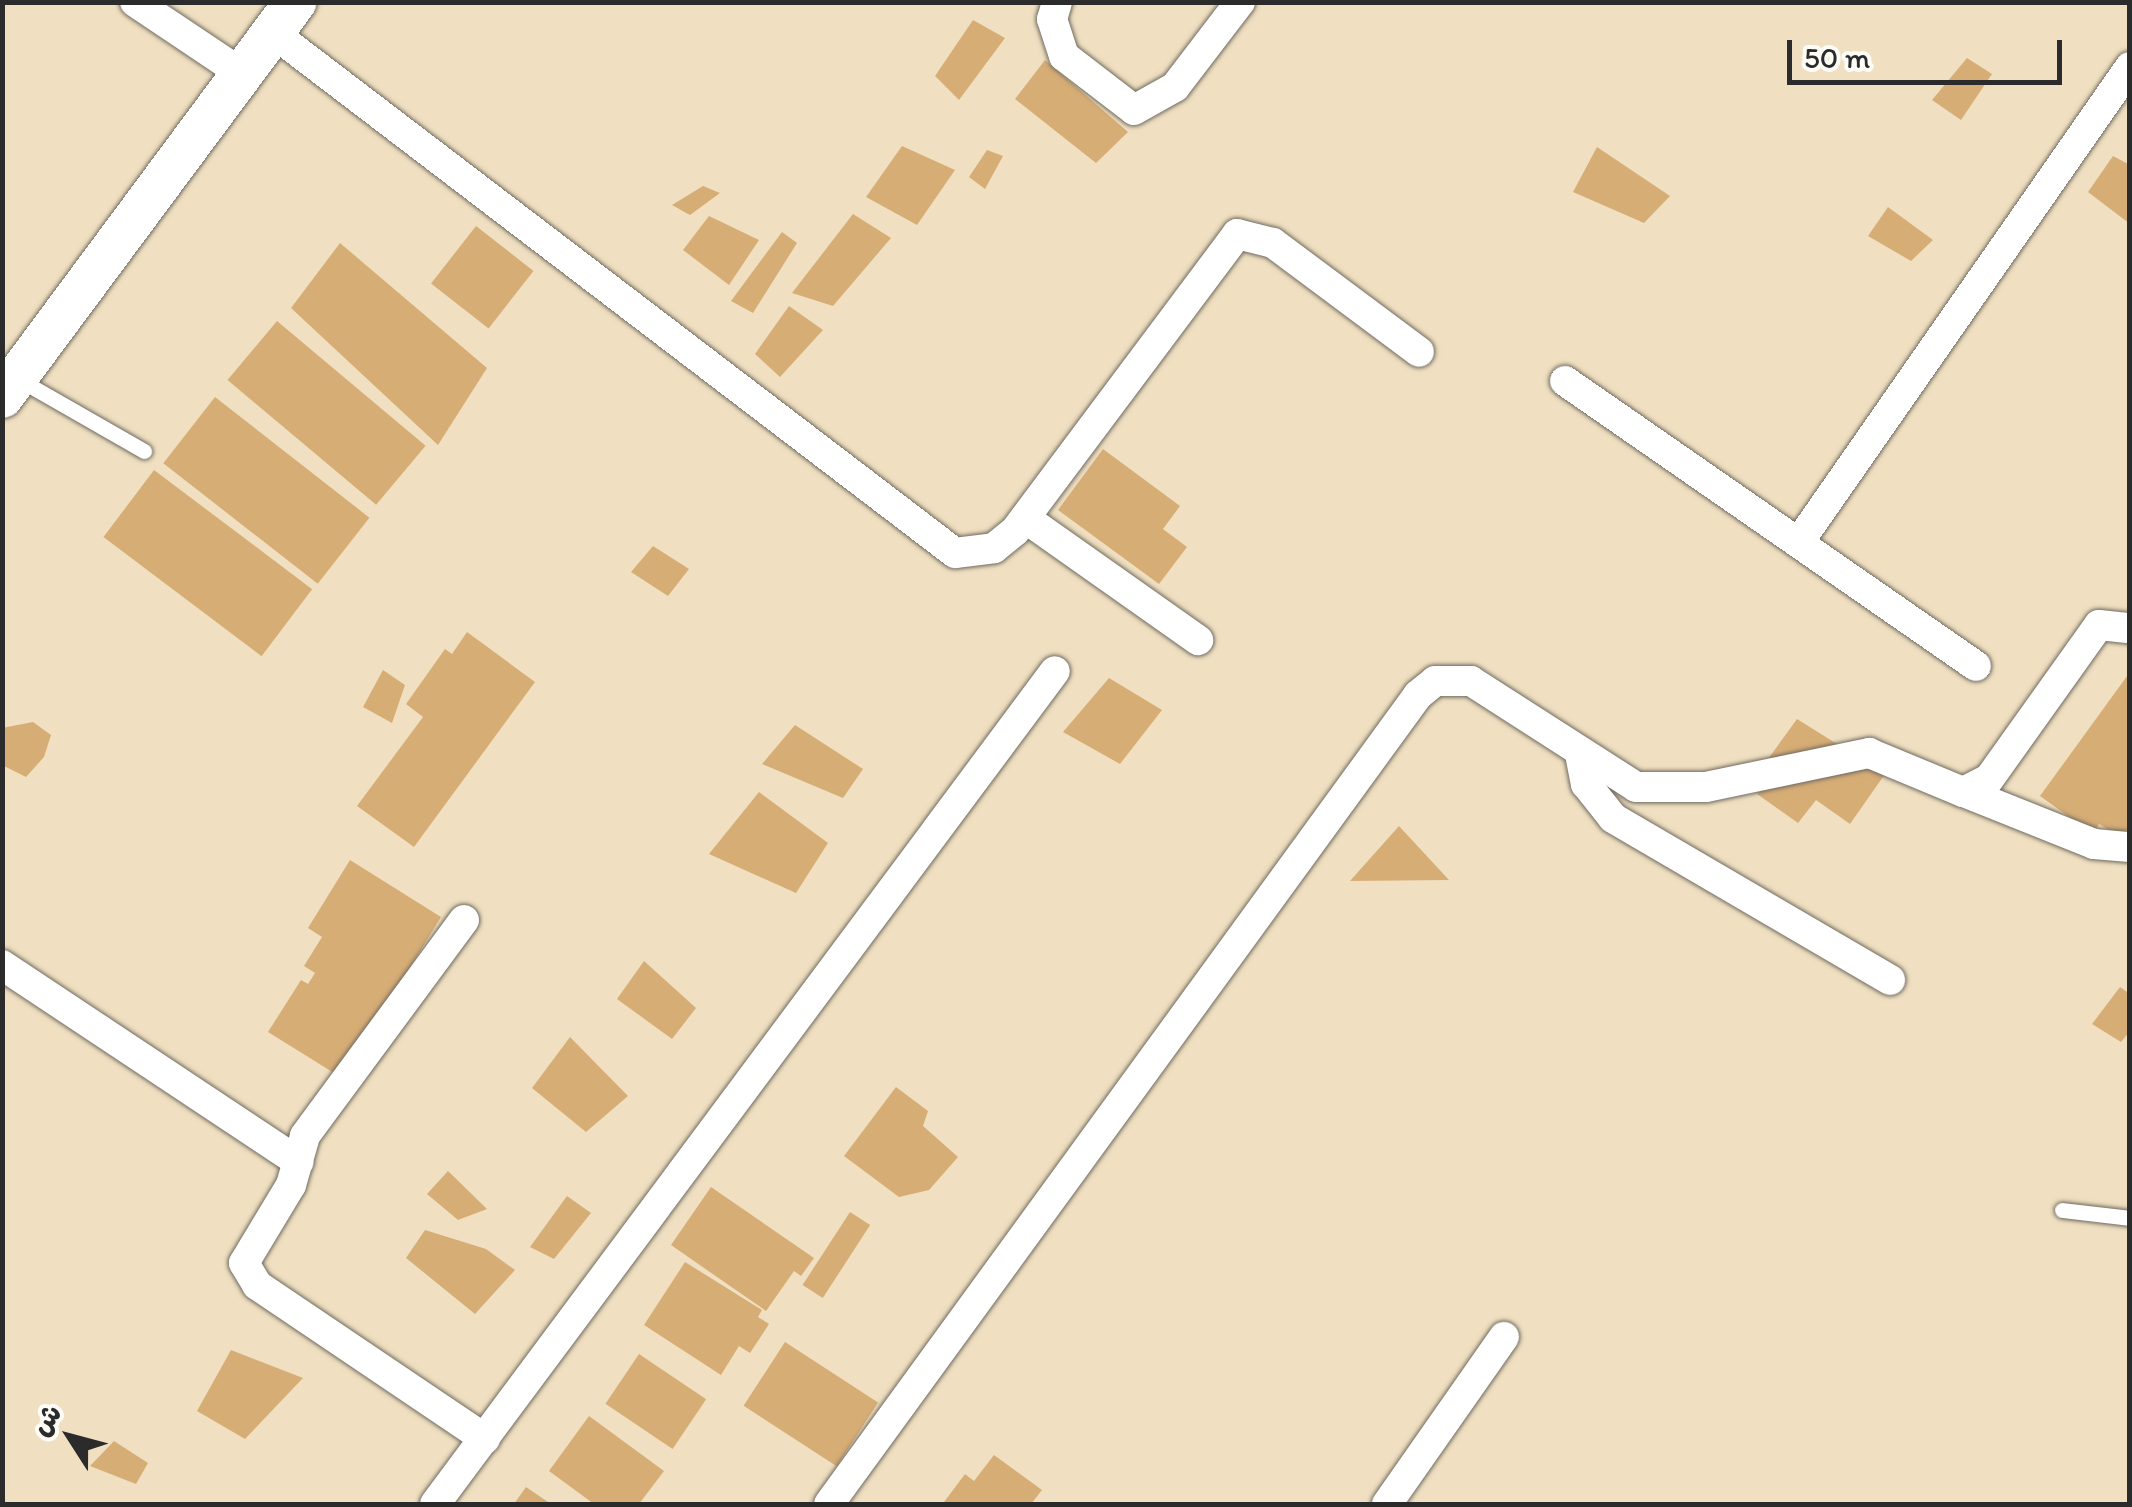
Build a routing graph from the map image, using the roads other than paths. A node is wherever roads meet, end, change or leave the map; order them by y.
1 (135, 2) edge
2 (1057, 2) edge
3 (1240, 2) edge
4 (284, 17) edge
5 (2130, 67) edge
6 (241, 73) junction
7 (1420, 352) dead end
8 (1565, 381) dead end
9 (10, 387) edge
10 (144, 451) dead end
11 (1026, 518) junction
12 (1798, 542) junction
13 (2130, 628) edge
14 (1198, 640) dead end
15 (1976, 666) dead end
16 (1055, 671) dead end
17 (1580, 754) junction
18 (1964, 792) junction
19 (2130, 847) edge
20 (464, 920) dead end
21 (2, 965) edge
22 (1890, 980) dead end
23 (299, 1162) junction
24 (2062, 1210) dead end
25 (2130, 1218) edge
26 (1504, 1337) dead end
27 (485, 1439) junction
28 (435, 1504) edge
29 (829, 1504) edge
30 (1387, 1504) edge

1 - 6 street
2 - 3 street
4 - 6 main road
4 - 11 street
5 - 12 street
6 - 9 main road
7 - 11 street
8 - 12 street
9 - 10 lane
11 - 14 street
12 - 15 street
13 - 18 street
16 - 27 street
17 - 18 street
17 - 22 street
17 - 29 street
18 - 19 street
20 - 23 street
21 - 23 street
23 - 27 street
24 - 25 lane
26 - 30 street
27 - 28 street

